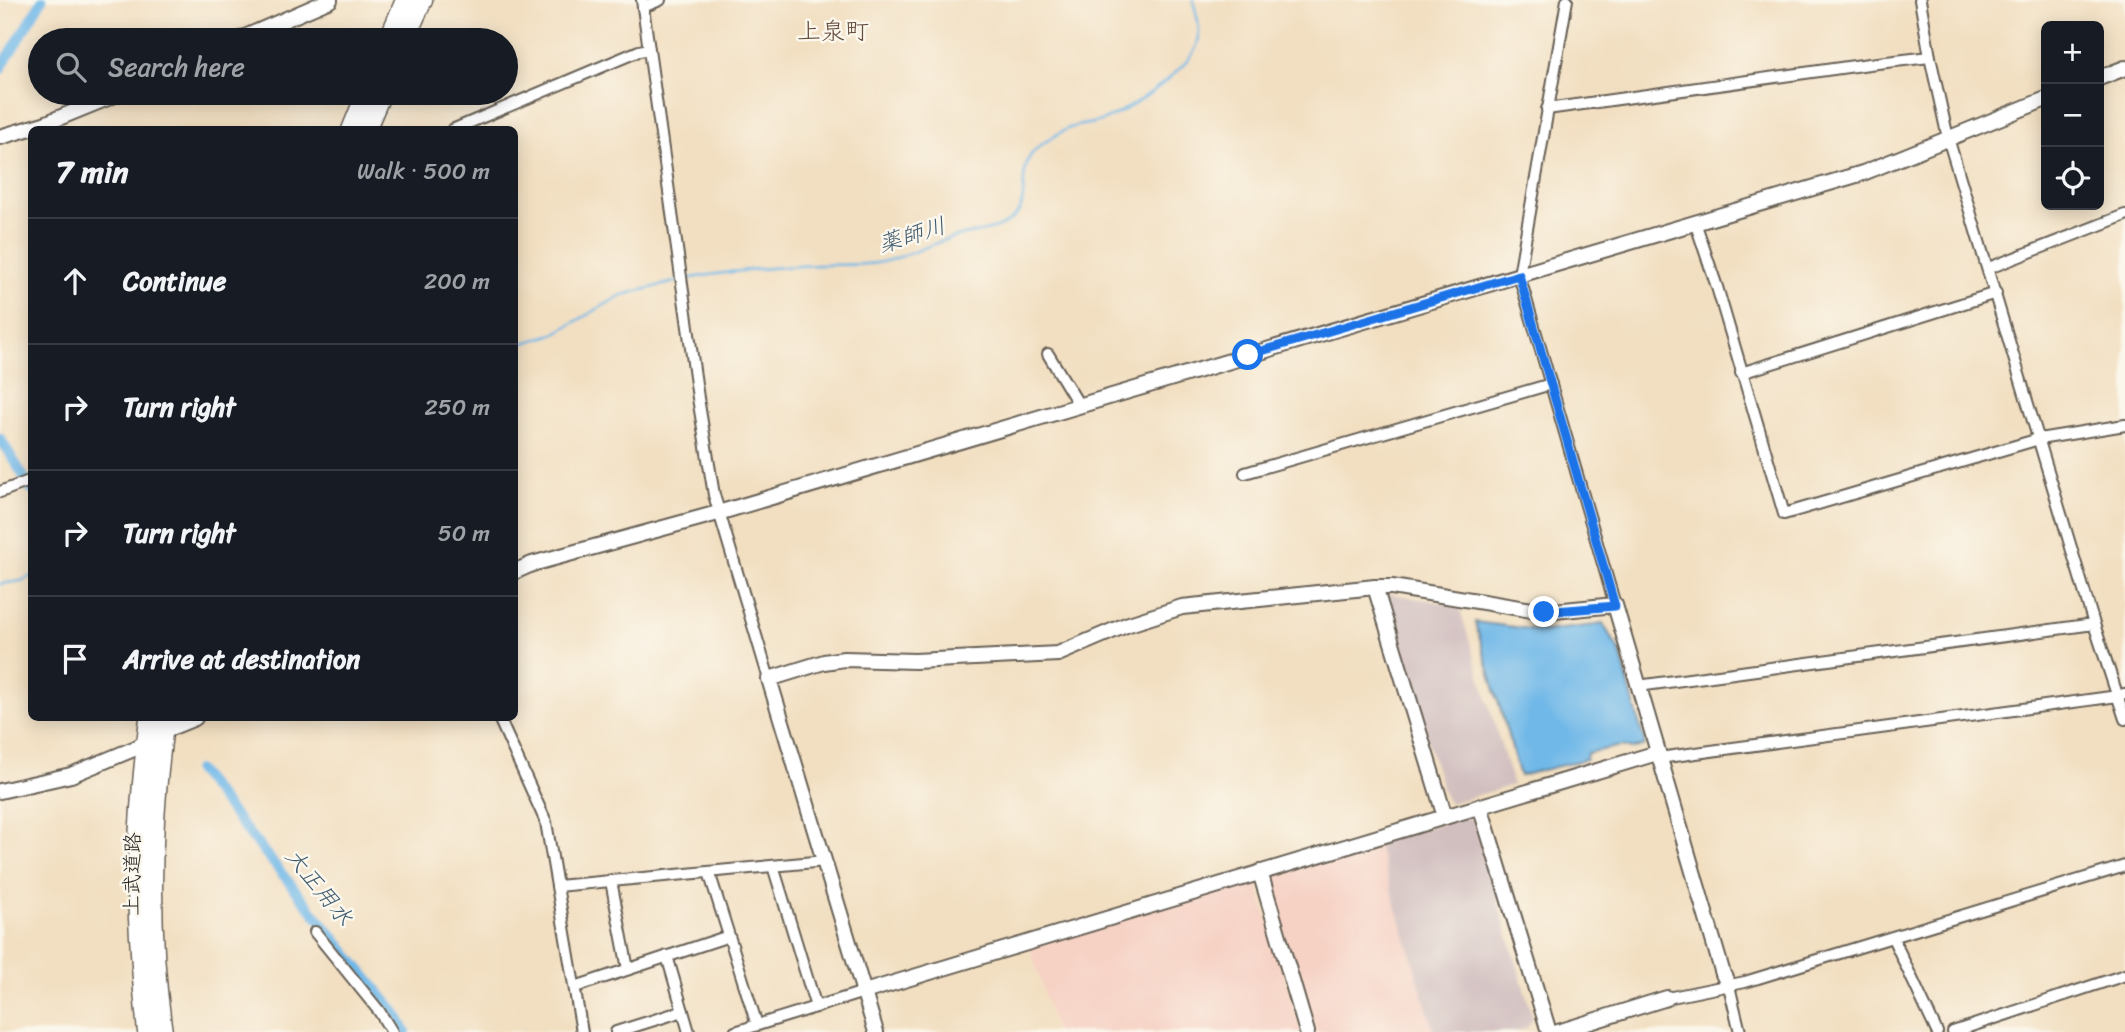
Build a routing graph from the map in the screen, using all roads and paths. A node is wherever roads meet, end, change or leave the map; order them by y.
1 (330, 0) edge
2 (405, 0) edge
3 (423, 0) edge
4 (660, 0) edge
5 (1567, 0) edge
6 (1920, 0) edge
7 (643, 4) edge
8 (266, 28) edge
9 (393, 28) edge
10 (410, 28) edge
11 (649, 49) junction
12 (1930, 57) junction
13 (2125, 68) edge
14 (2104, 76) edge
15 (2041, 101) edge
16 (518, 102) edge
17 (91, 105) edge
18 (361, 105) edge
19 (377, 105) edge
20 (512, 105) edge
21 (1547, 109) junction
22 (37, 126) edge
23 (353, 126) edge
24 (368, 126) edge
25 (462, 126) edge
26 (28, 129) edge
27 (0, 137) edge
28 (1948, 138) junction
29 (2125, 215) edge
30 (1695, 222) junction
31 (1989, 268) junction
32 (1519, 275) junction
33 (1996, 293) junction
34 (1048, 354) dead end
35 (1741, 373) junction
36 (1551, 384) junction
37 (1079, 405) junction
38 (2125, 425) edge
39 (2039, 439) junction
40 (1245, 473) dead end
41 (27, 482) edge
42 (0, 492) edge
43 (718, 513) junction
44 (518, 570) edge
45 (1375, 587) junction
46 (1615, 606) junction
47 (2094, 624) junction
48 (769, 679) junction
49 (1638, 686) junction
50 (2122, 695) edge
51 (2125, 719) edge
52 (149, 721) edge
53 (500, 721) edge
54 (164, 724) edge
55 (146, 742) junction
56 (1658, 756) junction
57 (0, 791) edge
58 (1480, 806) junction
59 (1445, 817) junction
60 (825, 861) junction
61 (773, 866) junction
62 (2125, 866) edge
63 (709, 872) junction
64 (1260, 872) junction
65 (611, 881) junction
66 (557, 886) junction
67 (315, 932) dead end
68 (729, 936) junction
69 (1893, 938) junction
70 (667, 956) junction
71 (628, 969) junction
72 (2125, 975) edge
73 (575, 986) junction
74 (1728, 986) junction
75 (864, 992) junction
76 (1667, 998) joint
77 (816, 1007) junction
78 (683, 1011) junction
79 (757, 1025) junction
80 (147, 1032) edge
81 (163, 1032) edge
82 (392, 1032) edge
83 (582, 1032) edge
84 (616, 1032) edge
85 (690, 1032) edge
86 (735, 1032) edge
87 (876, 1032) edge
88 (1307, 1032) edge
89 (1549, 1032) edge
90 (1558, 1032) edge
91 (1740, 1032) edge
92 (1937, 1032) edge
93 (1953, 1032) edge

1 - 8 street
2 - 9 highway
3 - 10 highway
4 - 7 street
5 - 21 street
6 - 12 street
7 - 11 street
11 - 16 street
11 - 43 street
12 - 21 street
12 - 28 street
13 - 14 street
15 - 28 street
17 - 22 street
18 - 23 highway
19 - 24 highway
20 - 25 street
21 - 32 street
26 - 27 street
28 - 30 street
28 - 31 street
29 - 31 street
30 - 32 street
30 - 35 street
31 - 33 street
32 - 36 street
32 - 37 street
33 - 35 street
33 - 39 street
34 - 37 street
35 - 39 street
36 - 40 street
36 - 46 street
37 - 43 street
38 - 39 street
39 - 47 street
41 - 42 street
43 - 44 street
43 - 48 street
45 - 46 street
45 - 48 street
45 - 59 street
46 - 49 street
47 - 49 street
47 - 50 street
48 - 60 street
49 - 56 street
50 - 51 street
50 - 56 street
52 - 55 highway, 上武道路
53 - 66 street
54 - 55 street
54 - 81 highway, 上武道路
55 - 57 street
55 - 80 highway, 上武道路
56 - 58 street
56 - 74 street
58 - 59 street
58 - 89 street
59 - 64 street
60 - 61 street
60 - 75 street
61 - 63 street
61 - 77 street
62 - 69 street
63 - 65 street
63 - 68 street
64 - 75 street
64 - 88 street
65 - 66 street
65 - 71 street
66 - 73 street
67 - 82 street
68 - 70 street
68 - 79 street
69 - 74 street
69 - 92 street
70 - 71 street
70 - 78 street
71 - 73 street
72 - 93 street
73 - 83 street
74 - 76 street
74 - 91 street
75 - 77 street
75 - 87 street
76 - 90 street
77 - 79 street
78 - 84 street
78 - 85 street
79 - 86 street

